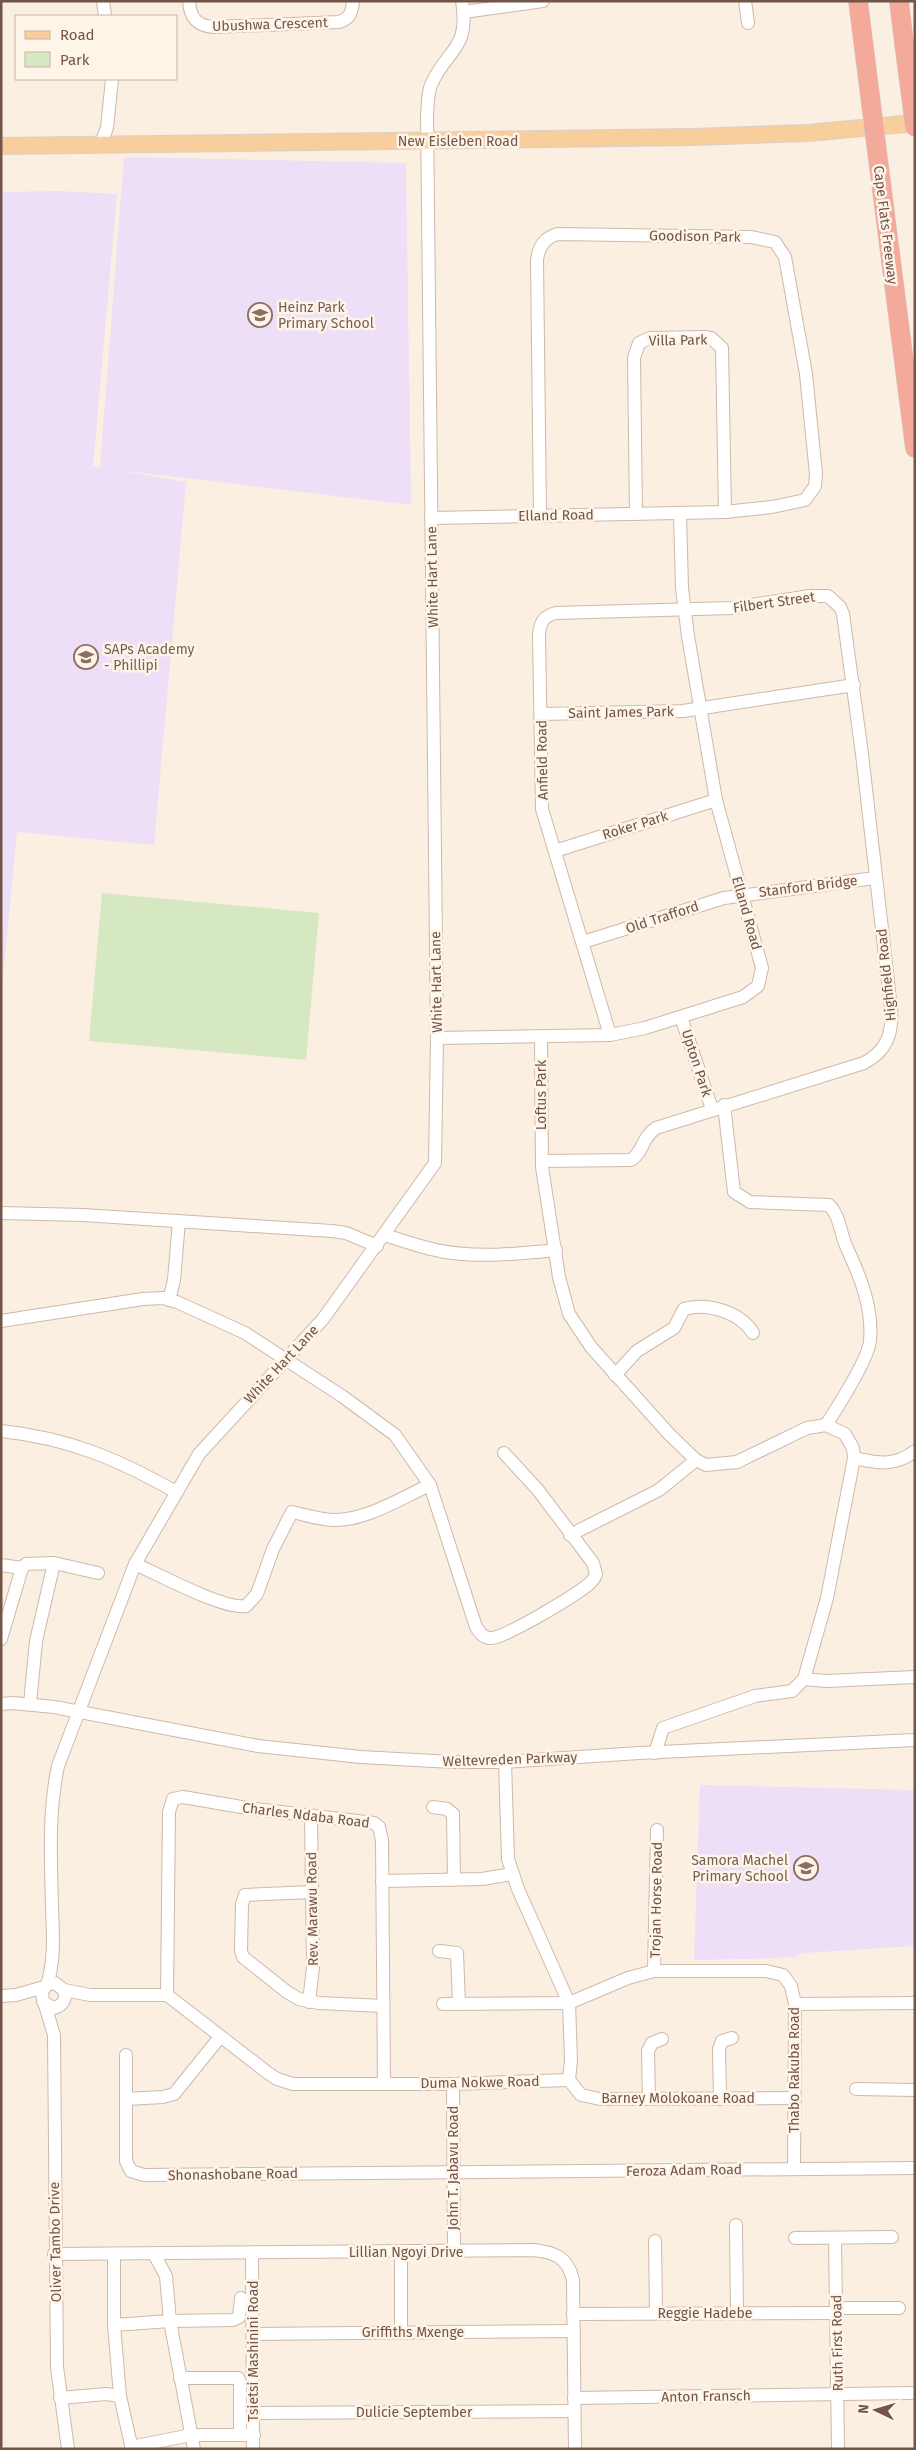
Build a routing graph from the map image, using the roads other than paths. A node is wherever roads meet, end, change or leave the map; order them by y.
1 (103, 1) edge
2 (189, 1) edge
3 (353, 1) edge
4 (543, 1) edge
5 (745, 1) edge
6 (858, 1) edge
7 (899, 1) edge
8 (463, 6) edge
9 (105, 15) edge
10 (748, 23) dead end
11 (112, 80) edge
12 (915, 125) edge
13 (427, 141) junction
14 (106, 145) junction
15 (1, 146) edge
16 (915, 448) edge
17 (725, 512) junction
18 (680, 513) junction
19 (636, 514) junction
20 (540, 515) junction
21 (431, 518) junction
22 (685, 610) junction
23 (854, 685) junction
24 (701, 709) junction
25 (541, 714) junction
26 (862, 754) joint
27 (716, 800) junction
28 (555, 851) junction
29 (875, 878) junction
30 (741, 894) junction
31 (583, 942) junction
32 (681, 1017) junction
33 (610, 1035) junction
34 (541, 1037) junction
35 (436, 1038) junction
36 (718, 1107) junction
37 (542, 1157) junction
38 (1, 1213) edge
39 (179, 1221) junction
40 (385, 1235) junction
41 (377, 1246) junction
42 (556, 1250) junction
43 (169, 1300) junction
44 (1, 1321) edge
45 (752, 1333) dead end
46 (286, 1358) junction
47 (614, 1375) junction
48 (826, 1425) junction
49 (1, 1431) edge
50 (915, 1451) edge
51 (504, 1453) dead end
52 (854, 1458) junction
53 (696, 1460) junction
54 (430, 1485) junction
55 (176, 1492) junction
56 (570, 1535) junction
57 (54, 1563) junction
58 (135, 1564) junction
59 (1, 1565) edge
60 (22, 1568) junction
61 (98, 1573) dead end
62 (1, 1639) edge
63 (915, 1677) edge
64 (804, 1679) junction
65 (1, 1704) edge
66 (30, 1704) junction
67 (78, 1711) junction
68 (915, 1740) edge
69 (655, 1752) junction
70 (505, 1762) junction
71 (432, 1807) dead end
72 (311, 1816) junction
73 (657, 1830) dead end
74 (512, 1874) junction
75 (454, 1880) junction
76 (382, 1881) junction
77 (312, 1892) junction
78 (439, 1951) dead end
79 (53, 1957) junction
80 (654, 1971) junction
81 (46, 1986) junction
82 (16, 1995) junction
83 (167, 1995) junction
84 (1, 1996) edge
85 (62, 1996) junction
86 (309, 2002) junction
87 (44, 2003) junction
88 (569, 2003) junction
89 (915, 2003) edge
90 (442, 2004) dead end
91 (459, 2004) junction
92 (795, 2004) junction
93 (383, 2006) junction
94 (54, 2035) junction
95 (220, 2037) junction
96 (732, 2038) dead end
97 (662, 2039) dead end
98 (126, 2055) dead end
99 (569, 2080) junction
100 (384, 2084) junction
101 (453, 2084) junction
102 (856, 2089) dead end
103 (915, 2090) edge
104 (126, 2098) junction
105 (794, 2098) junction
106 (649, 2099) junction
107 (720, 2099) junction
108 (915, 2168) edge
109 (794, 2169) junction
110 (453, 2172) junction
111 (736, 2225) dead end
112 (892, 2237) dead end
113 (795, 2238) dead end
114 (836, 2238) junction
115 (655, 2241) dead end
116 (401, 2252) junction
117 (454, 2252) junction
118 (54, 2254) junction
119 (114, 2254) junction
120 (154, 2254) junction
121 (252, 2254) junction
122 (241, 2298) dead end
123 (899, 2308) dead end
124 (837, 2310) junction
125 (656, 2313) junction
126 (737, 2313) junction
127 (574, 2314) junction
128 (170, 2321) junction
129 (114, 2325) junction
130 (401, 2331) junction
131 (574, 2331) junction
132 (253, 2334) junction
133 (180, 2378) junction
134 (911, 2392) dead end
135 (838, 2395) junction
136 (120, 2396) junction
137 (60, 2398) junction
138 (574, 2398) junction
139 (574, 2411) junction
140 (254, 2413) junction
141 (191, 2435) junction
142 (240, 2435) junction
143 (254, 2435) junction
144 (131, 2448) edge
145 (68, 2449) edge
146 (194, 2449) edge
147 (253, 2449) edge
148 (574, 2449) edge
149 (838, 2449) edge

1 - 9 street
2 - 3 street, Ubushwa Crescent
4 - 8 street
5 - 10 street
6 - 16 highway, Cape Flats Freeway, bridge
7 - 12 highway, bridge
8 - 13 street, White Hart Lane
11 - 14 street
12 - 13 main road, New Eisleben Road
13 - 14 main road, New Eisleben Road
13 - 21 street, White Hart Lane
14 - 15 main road, New Eisleben Road
17 - 18 street, Elland Road
17 - 19 street, Villa Park
17 - 20 street, Goodison Park
18 - 19 street, Elland Road
18 - 22 street, Elland Road
19 - 20 street, Elland Road
20 - 21 street, Elland Road
21 - 35 street, White Hart Lane
22 - 23 street, Filbert Street
22 - 24 street, Elland Road
22 - 25 street, Anfield Road
23 - 24 street
23 - 26 street, Filbert Street
24 - 25 street, Saint James Park
24 - 27 street, Elland Road
25 - 28 street, Anfield Road
26 - 29 street, Highfield Road
27 - 28 street, Roker Park
27 - 30 street, Elland Road
28 - 31 street, Anfield Road
29 - 30 street, Stanford Bridge
29 - 36 street, Highfield Road
30 - 31 street, Old Trafford
30 - 32 street, Elland Road
31 - 33 street, Anfield Road
32 - 33 street, Elland Road
32 - 36 street, Upton Park
33 - 34 street, Elland Road
34 - 35 street, Elland Road
34 - 37 street, Loftus Park
35 - 40 street, White Hart Lane
36 - 37 street, Highfield Road
36 - 48 street, Upton Park
37 - 42 street, Loftus Park
38 - 39 street
39 - 41 street
39 - 43 street
40 - 41 street, White Hart Lane
40 - 42 street
41 - 46 street, White Hart Lane
42 - 47 street, Loftus Park
43 - 44 street
43 - 46 street
45 - 47 street
46 - 54 street
46 - 55 street, White Hart Lane
47 - 53 street, Loftus Park
48 - 52 street
48 - 53 street
49 - 55 street
50 - 52 street
51 - 56 street
52 - 64 street
53 - 56 street
54 - 56 street
54 - 58 street
55 - 58 street, White Hart Lane
57 - 60 street
57 - 61 street
57 - 66 street
58 - 67 street, White Hart Lane
59 - 60 street
60 - 62 street
63 - 64 street
64 - 69 street
65 - 66 street, Weltevreden Parkway
66 - 67 street, Weltevreden Parkway
67 - 70 street, Weltevreden Parkway
67 - 79 street, Oliver Tambo Drive
68 - 69 street, Weltevreden Parkway
69 - 70 street, Weltevreden Parkway
70 - 74 street
71 - 75 street
72 - 76 street, Charles Ndaba Road
72 - 77 street, Rev. Marawu Road
72 - 83 street, Charles Ndaba Road
73 - 80 street, Trojan Horse Road
74 - 75 street
74 - 88 street
75 - 76 street
76 - 93 street, Charles Ndaba Road
77 - 86 street, Rev. Marawu Road
77 - 86 street
78 - 91 street
79 - 81 street, Oliver Tambo Drive
79 - 85 street, Oliver Tambo Drive
80 - 88 street
80 - 92 street, Thabo Rakuba Road
81 - 82 street
81 - 85 street
81 - 87 street
82 - 84 street
82 - 87 street
83 - 85 street
83 - 95 street, Duma Nokwe Road
85 - 87 street
85 - 94 street, Oliver Tambo Drive
86 - 93 street
87 - 94 street, Oliver Tambo Drive
88 - 91 street
88 - 99 street
89 - 92 street
90 - 91 street
92 - 105 street, Thabo Rakuba Road
93 - 100 street, Charles Ndaba Road
94 - 118 street, Oliver Tambo Drive
95 - 100 street, Duma Nokwe Road
95 - 104 street
96 - 107 street
97 - 106 street
98 - 104 street, Shonashobane Road
99 - 101 street, Duma Nokwe Road
99 - 106 street, Barney Molokoane Road
100 - 101 street, Duma Nokwe Road
101 - 110 street, John T. Jabavu Road
102 - 103 street
104 - 110 street, Shonashobane Road
105 - 107 street, Barney Molokoane Road
105 - 109 street, Thabo Rakuba Road
106 - 107 street, Barney Molokoane Road
108 - 109 street, Feroza Adam Road
109 - 110 street, Feroza Adam Road
110 - 117 street, John T. Jabavu Road
111 - 126 street
112 - 114 street
113 - 114 street
114 - 124 street, Ruth First Road
115 - 125 street
116 - 117 street, Lillian Ngoyi Drive
116 - 121 street, Lillian Ngoyi Drive
116 - 130 street
117 - 127 street, Lillian Ngoyi Drive
118 - 119 street, Lillian Ngoyi Drive
118 - 137 street, Oliver Tambo Drive
119 - 120 street, Lillian Ngoyi Drive
119 - 129 street
120 - 121 street, Lillian Ngoyi Drive
120 - 128 street
121 - 132 street, Tsietsi Mashinini Road
122 - 128 street
123 - 124 street, Reggie Hadebe
124 - 126 street, Reggie Hadebe
124 - 135 street, Ruth First Road
125 - 126 street, Reggie Hadebe
125 - 127 street, Reggie Hadebe
127 - 131 street, Lillian Ngoyi Drive
128 - 129 street
128 - 133 street
129 - 136 street
130 - 131 street, Griffiths Mxenge
130 - 132 street, Griffiths Mxenge
131 - 138 street, Lillian Ngoyi Drive
132 - 140 street, Tsietsi Mashinini Road
133 - 141 street
133 - 142 street
134 - 135 street, Anton Fransch
135 - 138 street, Anton Fransch
135 - 149 street, Ruth First Road
136 - 137 street
136 - 144 street
137 - 145 street, Oliver Tambo Drive
138 - 139 street, Lillian Ngoyi Drive
139 - 140 street, Dulicie September
139 - 148 street, Lillian Ngoyi Drive
140 - 143 street, Tsietsi Mashinini Road
141 - 142 street
141 - 144 street
141 - 146 street
142 - 143 street
143 - 147 street, Tsietsi Mashinini Road

